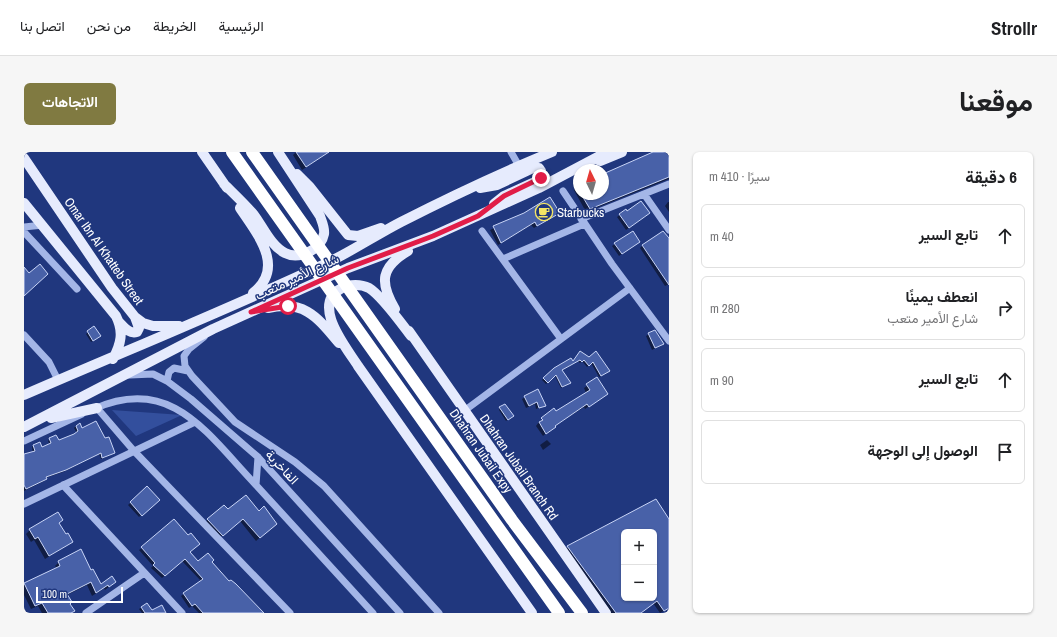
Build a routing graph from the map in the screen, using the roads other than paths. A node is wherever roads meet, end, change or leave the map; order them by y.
1 (202, 152) edge
2 (232, 152) edge
3 (252, 152) edge
4 (278, 152) edge
5 (511, 152) edge
6 (547, 152) edge
7 (552, 152) edge
8 (607, 152) edge
9 (622, 152) edge
10 (24, 158) edge
11 (594, 164) edge
12 (521, 165) junction
13 (288, 166) junction
14 (573, 173) edge
15 (224, 184) junction
16 (669, 184) edge
17 (539, 188) junction
18 (469, 190) junction
19 (563, 191) dead end
20 (644, 194) junction
21 (24, 203) edge
22 (418, 213) junction
23 (478, 216) junction
24 (583, 222) junction
25 (43, 225) junction
26 (24, 227) edge
27 (669, 230) edge
28 (482, 231) dead end
29 (24, 232) edge
30 (433, 236) junction
31 (503, 259) junction
32 (630, 288) junction
33 (77, 289) dead end
34 (243, 301) junction
35 (251, 312) junction
36 (135, 317) junction
37 (120, 322) junction
38 (183, 326) junction
39 (213, 329) junction
40 (24, 335) edge
41 (411, 336) junction
42 (561, 339) junction
43 (669, 341) edge
44 (113, 359) junction
45 (358, 366) junction
46 (188, 371) junction
47 (124, 376) junction
48 (58, 380) junction
49 (167, 381) junction
50 (24, 395) edge
51 (97, 408) junction
52 (464, 411) junction
53 (37, 421) junction
54 (195, 422) junction
55 (24, 427) edge
56 (24, 441) edge
57 (134, 451) junction
58 (258, 457) junction
59 (63, 485) junction
60 (256, 485) junction
61 (24, 504) edge
62 (144, 573) junction
63 (86, 613) edge
64 (182, 613) edge
65 (290, 613) edge
66 (373, 613) edge
67 (400, 613) edge
68 (439, 613) edge
69 (532, 613) edge
70 (559, 613) edge
71 (582, 613) edge
72 (606, 613) edge

1 - 15 main road
2 - 70 highway
3 - 71 highway, Dhahran Jubail Expy
4 - 13 main road
5 - 12 street
6 - 12 main road
7 - 12 main road, شارع الأمير متعب
8 - 17 main road, شارع الأمير متعب
9 - 11 main road
10 - 36 main road, Omar Ibn Al Khatteb Street
12 - 18 main road, شارع الأمير متعب
13 - 15 main road
13 - 22 main road
14 - 17 main road
15 - 34 main road
16 - 20 street
17 - 23 main road, شارع الأمير متعب
18 - 22 main road, شارع الأمير متعب
18 - 23 main road
19 - 24 street
20 - 24 street
20 - 27 street
21 - 25 main road
22 - 34 main road, شارع الأمير متعب
23 - 30 main road, شارع الأمير متعب
24 - 31 street
24 - 32 street
25 - 26 street
25 - 37 main road
28 - 31 street
29 - 33 street
30 - 35 main road, شارع الأمير متعب
30 - 41 main road
31 - 42 street
32 - 42 street
32 - 43 street
34 - 38 main road, شارع الأمير متعب
35 - 39 main road, شارع الأمير متعب
35 - 45 main road
36 - 37 main road
36 - 38 main road, Omar Ibn Al Khatteb Street
37 - 44 main road
38 - 44 main road, شارع الأمير متعب
39 - 46 street
39 - 47 main road, شارع الأمير متعب
40 - 48 street
41 - 45 main road
41 - 52 main road, Dhahran Jubail Branch Rd
42 - 52 street
44 - 48 main road, شارع الأمير متعب
45 - 69 main road
46 - 49 street
46 - 68 street
47 - 49 street, الفاخرية
47 - 53 main road, شارع الأمير متعب
48 - 50 main road, شارع الأمير متعب
49 - 58 street, الفاخرية
51 - 53 main road
51 - 54 street
51 - 56 street
51 - 57 street
52 - 72 main road, Dhahran Jubail Branch Rd
53 - 55 main road, شارع الأمير متعب
54 - 57 street
54 - 60 street
57 - 59 street
57 - 65 street
58 - 60 street
58 - 67 street, الفاخرية
59 - 61 street
59 - 62 street
60 - 66 street
62 - 63 street
62 - 64 street

